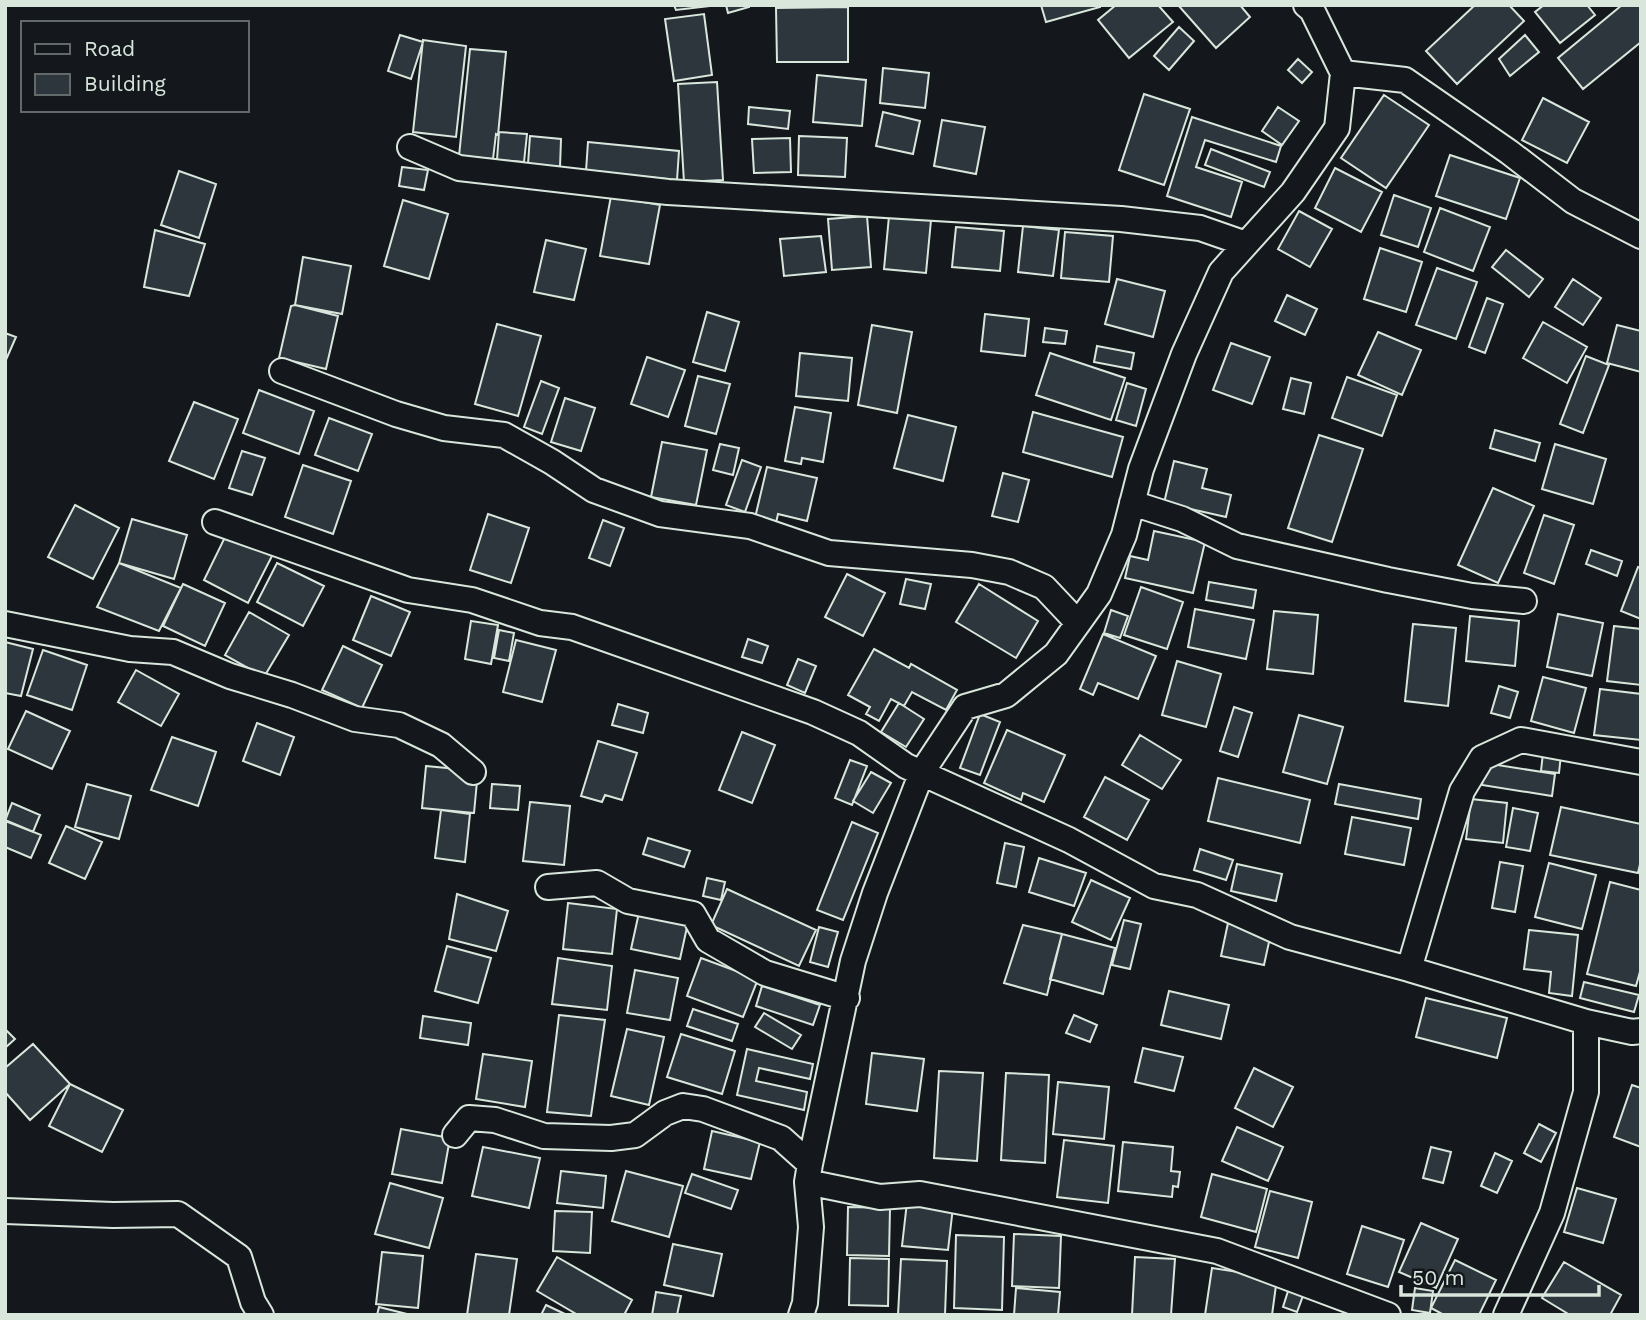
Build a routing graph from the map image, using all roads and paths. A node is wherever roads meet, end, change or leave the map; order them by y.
1 (1310, 7) edge
2 (1343, 73) junction
3 (410, 147) dead end
4 (1641, 236) edge
5 (1246, 244) junction
6 (282, 371) dead end
7 (1132, 503) junction
8 (215, 522) dead end
9 (1524, 601) dead end
10 (1077, 623) junction
11 (5, 624) edge
12 (1641, 762) edge
13 (473, 772) dead end
14 (922, 772) junction
15 (548, 887) dead end
16 (1409, 969) junction
17 (847, 998) junction
18 (1586, 1022) junction
19 (1641, 1031) edge
20 (455, 1135) dead end
21 (809, 1173) junction
22 (5, 1211) edge
23 (261, 1315) edge
24 (801, 1315) edge
25 (1388, 1315) edge
26 (1506, 1315) edge

1 - 2 street
2 - 4 street
2 - 5 street
3 - 5 street
5 - 7 street
6 - 10 street
7 - 9 street
7 - 10 street
8 - 14 street
10 - 14 street
11 - 13 street
12 - 16 street
14 - 16 street
14 - 17 street
15 - 17 street
16 - 18 street
17 - 21 street
18 - 19 street
18 - 26 street
20 - 21 street
21 - 24 street
21 - 25 street
22 - 23 street

